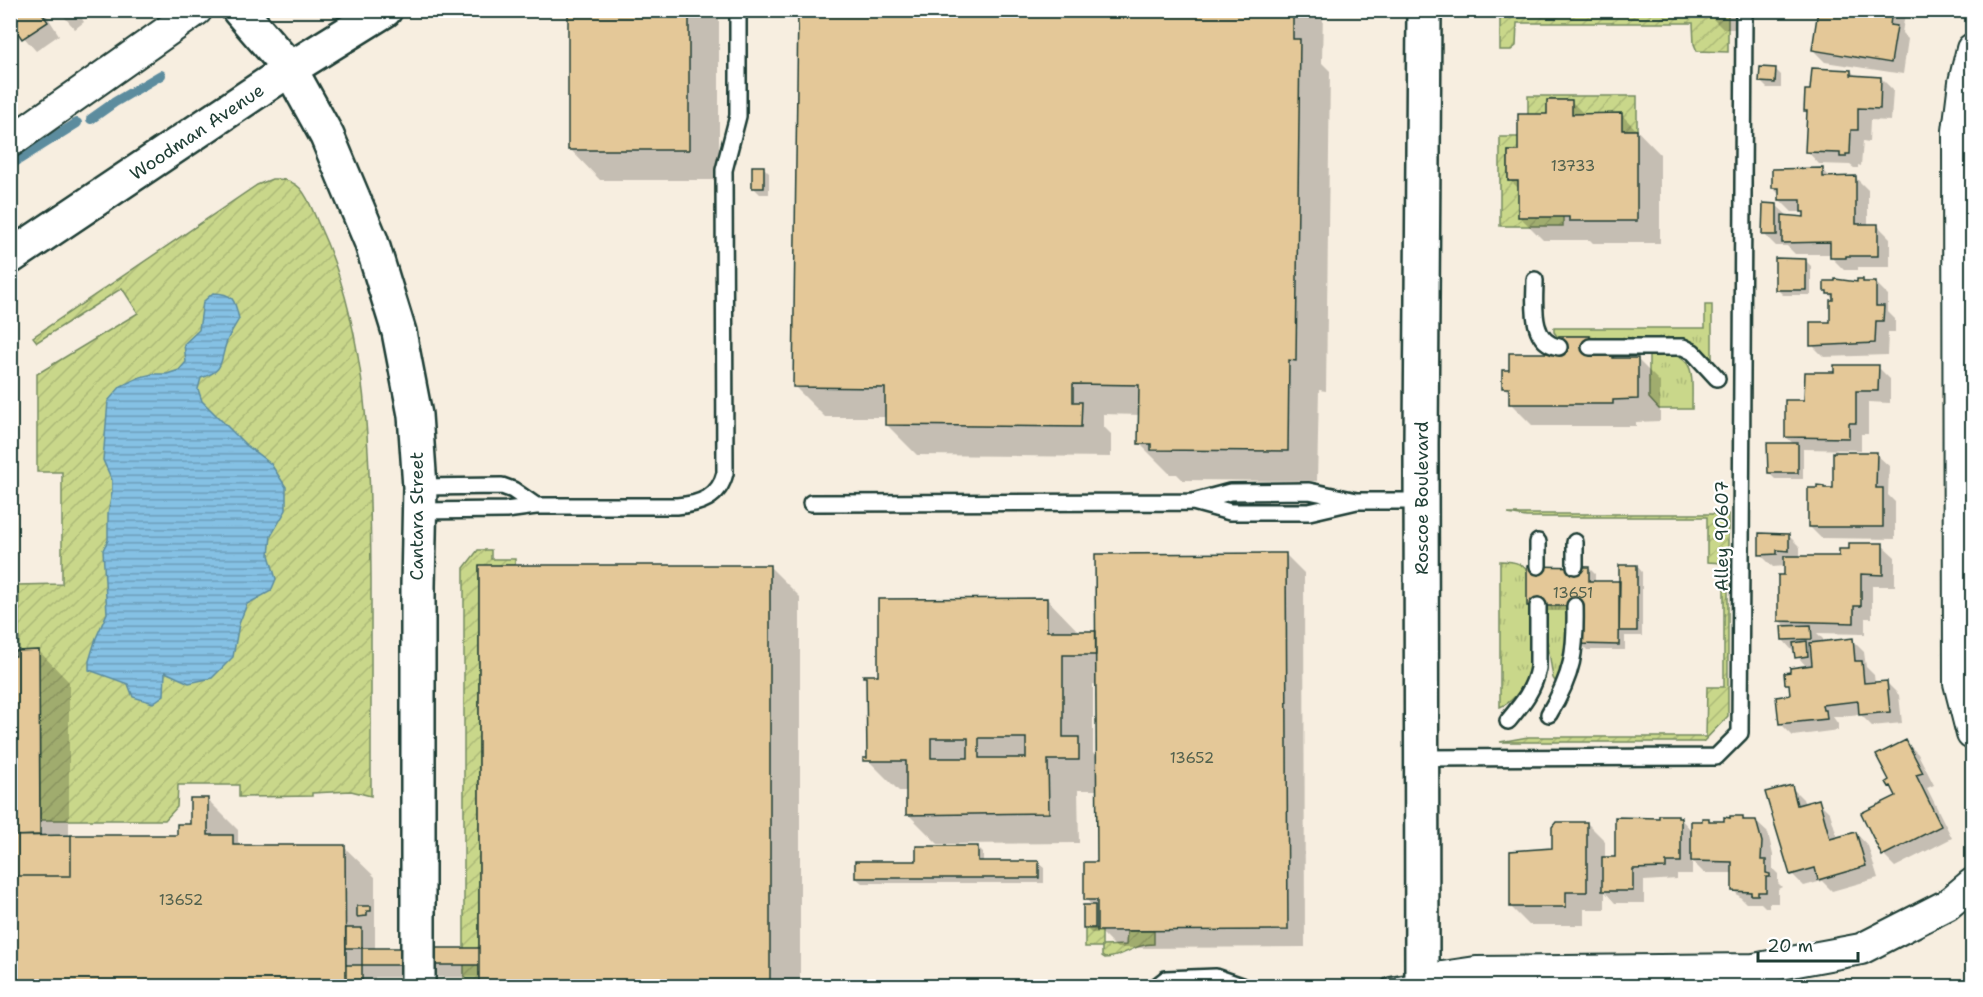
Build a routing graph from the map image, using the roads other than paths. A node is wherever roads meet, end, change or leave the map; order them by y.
1 (197, 10) edge
2 (239, 10) edge
3 (386, 10) edge
4 (738, 10) edge
5 (1424, 10) edge
6 (1744, 10) edge
7 (1972, 49) edge
8 (290, 69) junction
9 (10, 142) edge
10 (10, 257) edge
11 (1534, 280) dead end
12 (1590, 346) dead end
13 (1559, 347) dead end
14 (1717, 378) dead end
15 (420, 499) junction
16 (1421, 501) junction
17 (811, 503) dead end
18 (536, 506) junction
19 (1538, 542) dead end
20 (1575, 542) dead end
21 (1538, 566) dead end
22 (1575, 566) dead end
23 (1538, 606) dead end
24 (1575, 606) dead end
25 (1549, 714) dead end
26 (1508, 722) dead end
27 (1972, 734) edge
28 (1422, 758) junction
29 (1972, 884) edge
30 (1422, 983) edge
31 (418, 987) edge
32 (1157, 987) edge
33 (1242, 987) edge
34 (1390, 987) edge

1 - 9 street
2 - 8 main road, Cantara Street
3 - 8 main road, Woodman Avenue
4 - 18 lane
5 - 16 main road, Roscoe Boulevard
6 - 28 lane, Alley 90607
7 - 27 street
8 - 10 main road, Woodman Avenue
8 - 15 main road, Cantara Street
11 - 13 lane
12 - 14 lane
15 - 18 lane
15 - 18 lane
15 - 31 main road, Cantara Street
16 - 17 lane
16 - 28 main road, Roscoe Boulevard
19 - 21 lane
20 - 22 lane
23 - 26 lane
24 - 25 lane
28 - 30 main road, Roscoe Boulevard
29 - 30 street
30 - 34 lane
32 - 33 lane

